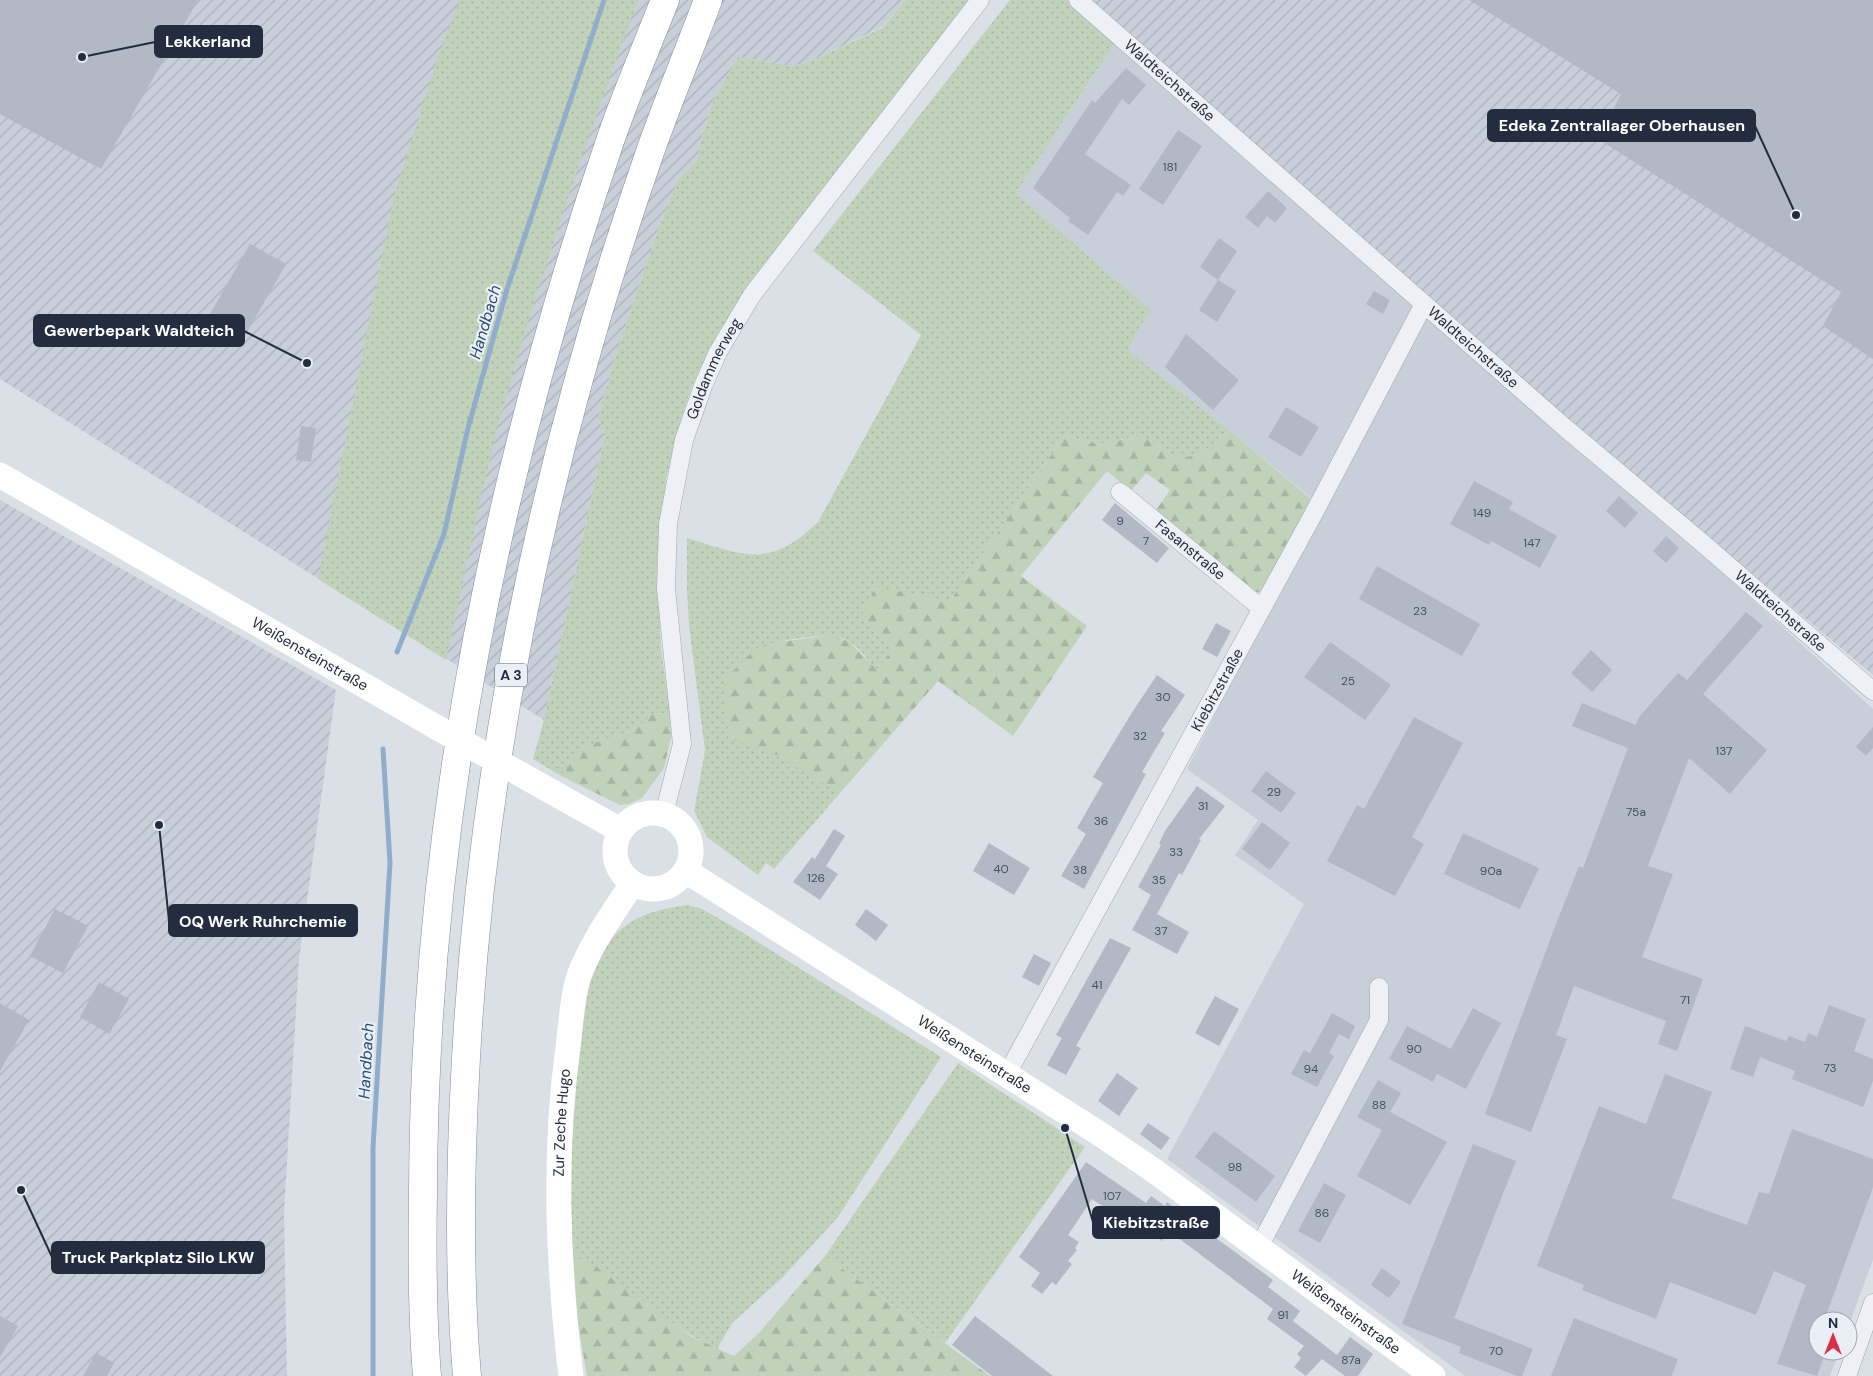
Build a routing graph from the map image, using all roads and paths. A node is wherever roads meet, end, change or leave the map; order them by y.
1 (665, 0) edge
2 (708, 0) edge
3 (980, 0) edge
4 (1078, 0) edge
5 (1424, 304) junction
6 (0, 475) edge
7 (1120, 492) dead end
8 (1260, 607) junction
9 (1873, 691) edge
10 (664, 814) junction
11 (620, 830) junction
12 (686, 871) junction
13 (632, 884) junction
14 (1379, 987) dead end
15 (1007, 1074) junction
16 (1259, 1247) junction
17 (1873, 1303) edge
18 (427, 1376) edge
19 (467, 1376) edge
20 (571, 1376) edge
21 (1433, 1376) edge
22 (1847, 1376) edge

1 - 18 highway
2 - 19 highway, A 3
3 - 10 street, Goldammerweg
4 - 5 street, Waldteichstraße
5 - 8 street, Kiebitzstraße
5 - 9 street, Waldteichstraße
6 - 11 street, Weißensteinstraße, bridge
7 - 8 street, Fasanstraße
8 - 15 street, Kiebitzstraße
10 - 11 street
10 - 12 street
11 - 13 street
12 - 13 street
12 - 15 street, Weißensteinstraße
13 - 20 street, Zur Zeche Hugo
14 - 16 street
15 - 16 street, Weißensteinstraße
16 - 21 street, Weißensteinstraße
17 - 22 street

